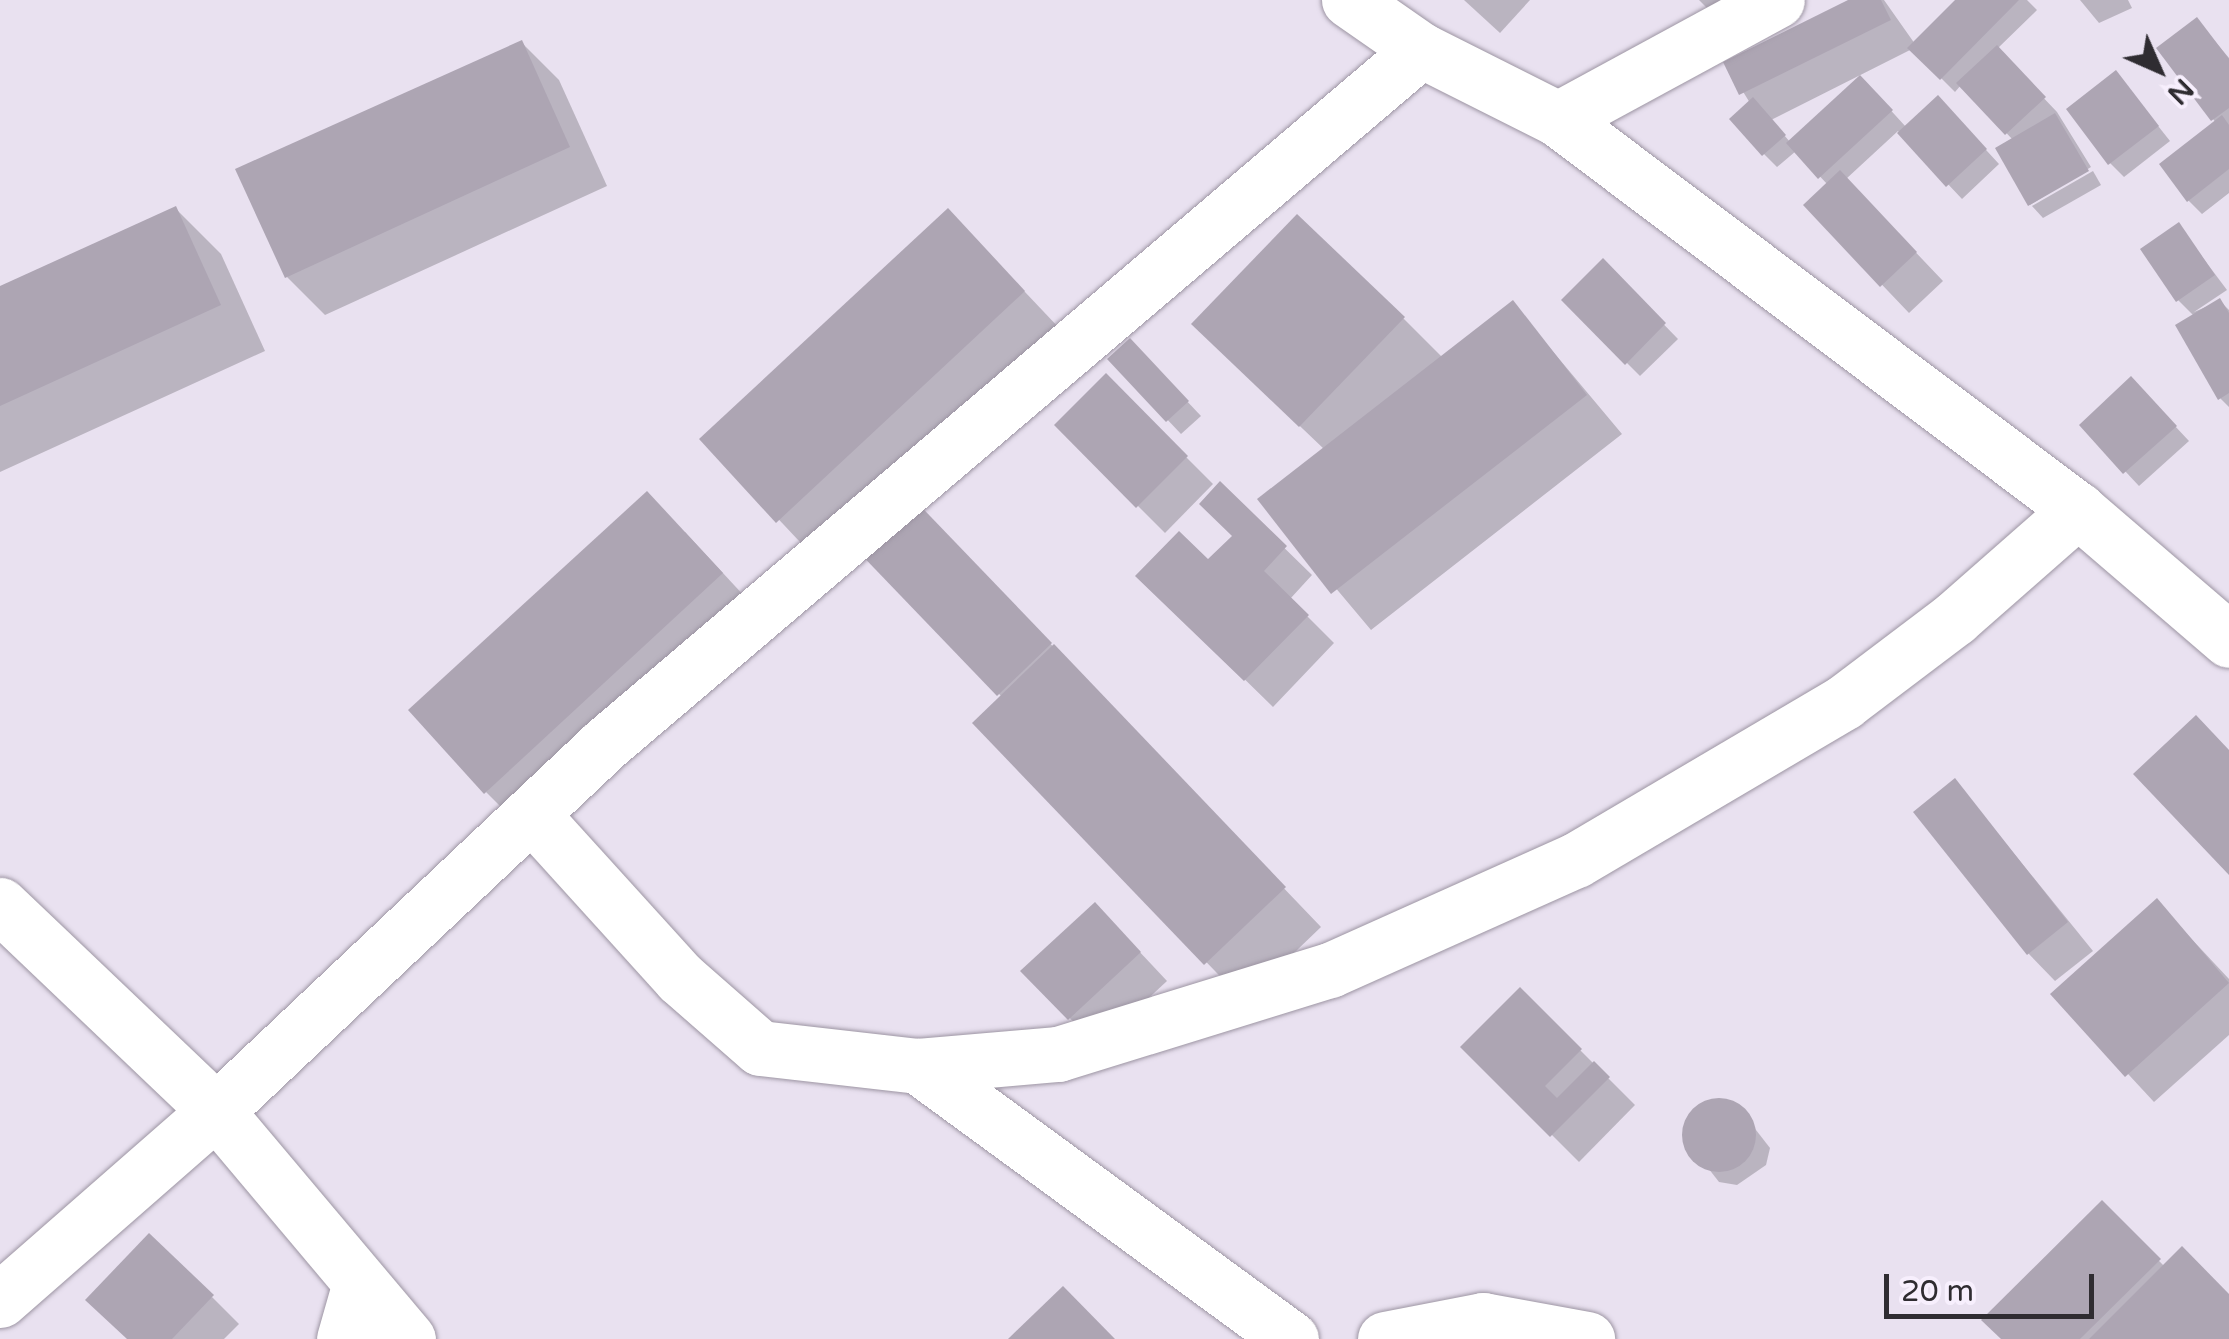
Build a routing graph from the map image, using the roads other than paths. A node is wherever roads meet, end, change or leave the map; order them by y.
1 (1350, 0) edge
2 (1776, 0) edge
3 (1421, 50) junction
4 (1558, 119) junction
5 (2078, 510) junction
6 (2229, 640) edge
7 (534, 817) junction
8 (0, 904) edge
9 (918, 1066) junction
10 (216, 1111) junction
11 (360, 1284) junction
12 (0, 1300) edge
13 (344, 1339) edge
14 (408, 1339) edge
15 (1291, 1339) edge
16 (1385, 1339) edge
17 (1588, 1339) edge

1 - 3 street
2 - 4 street
3 - 4 street
3 - 7 street
4 - 5 street
5 - 6 street
5 - 9 street
7 - 9 street
7 - 10 street
8 - 10 street
9 - 15 street
10 - 11 street
10 - 12 street
11 - 13 street
11 - 14 street
16 - 17 street

